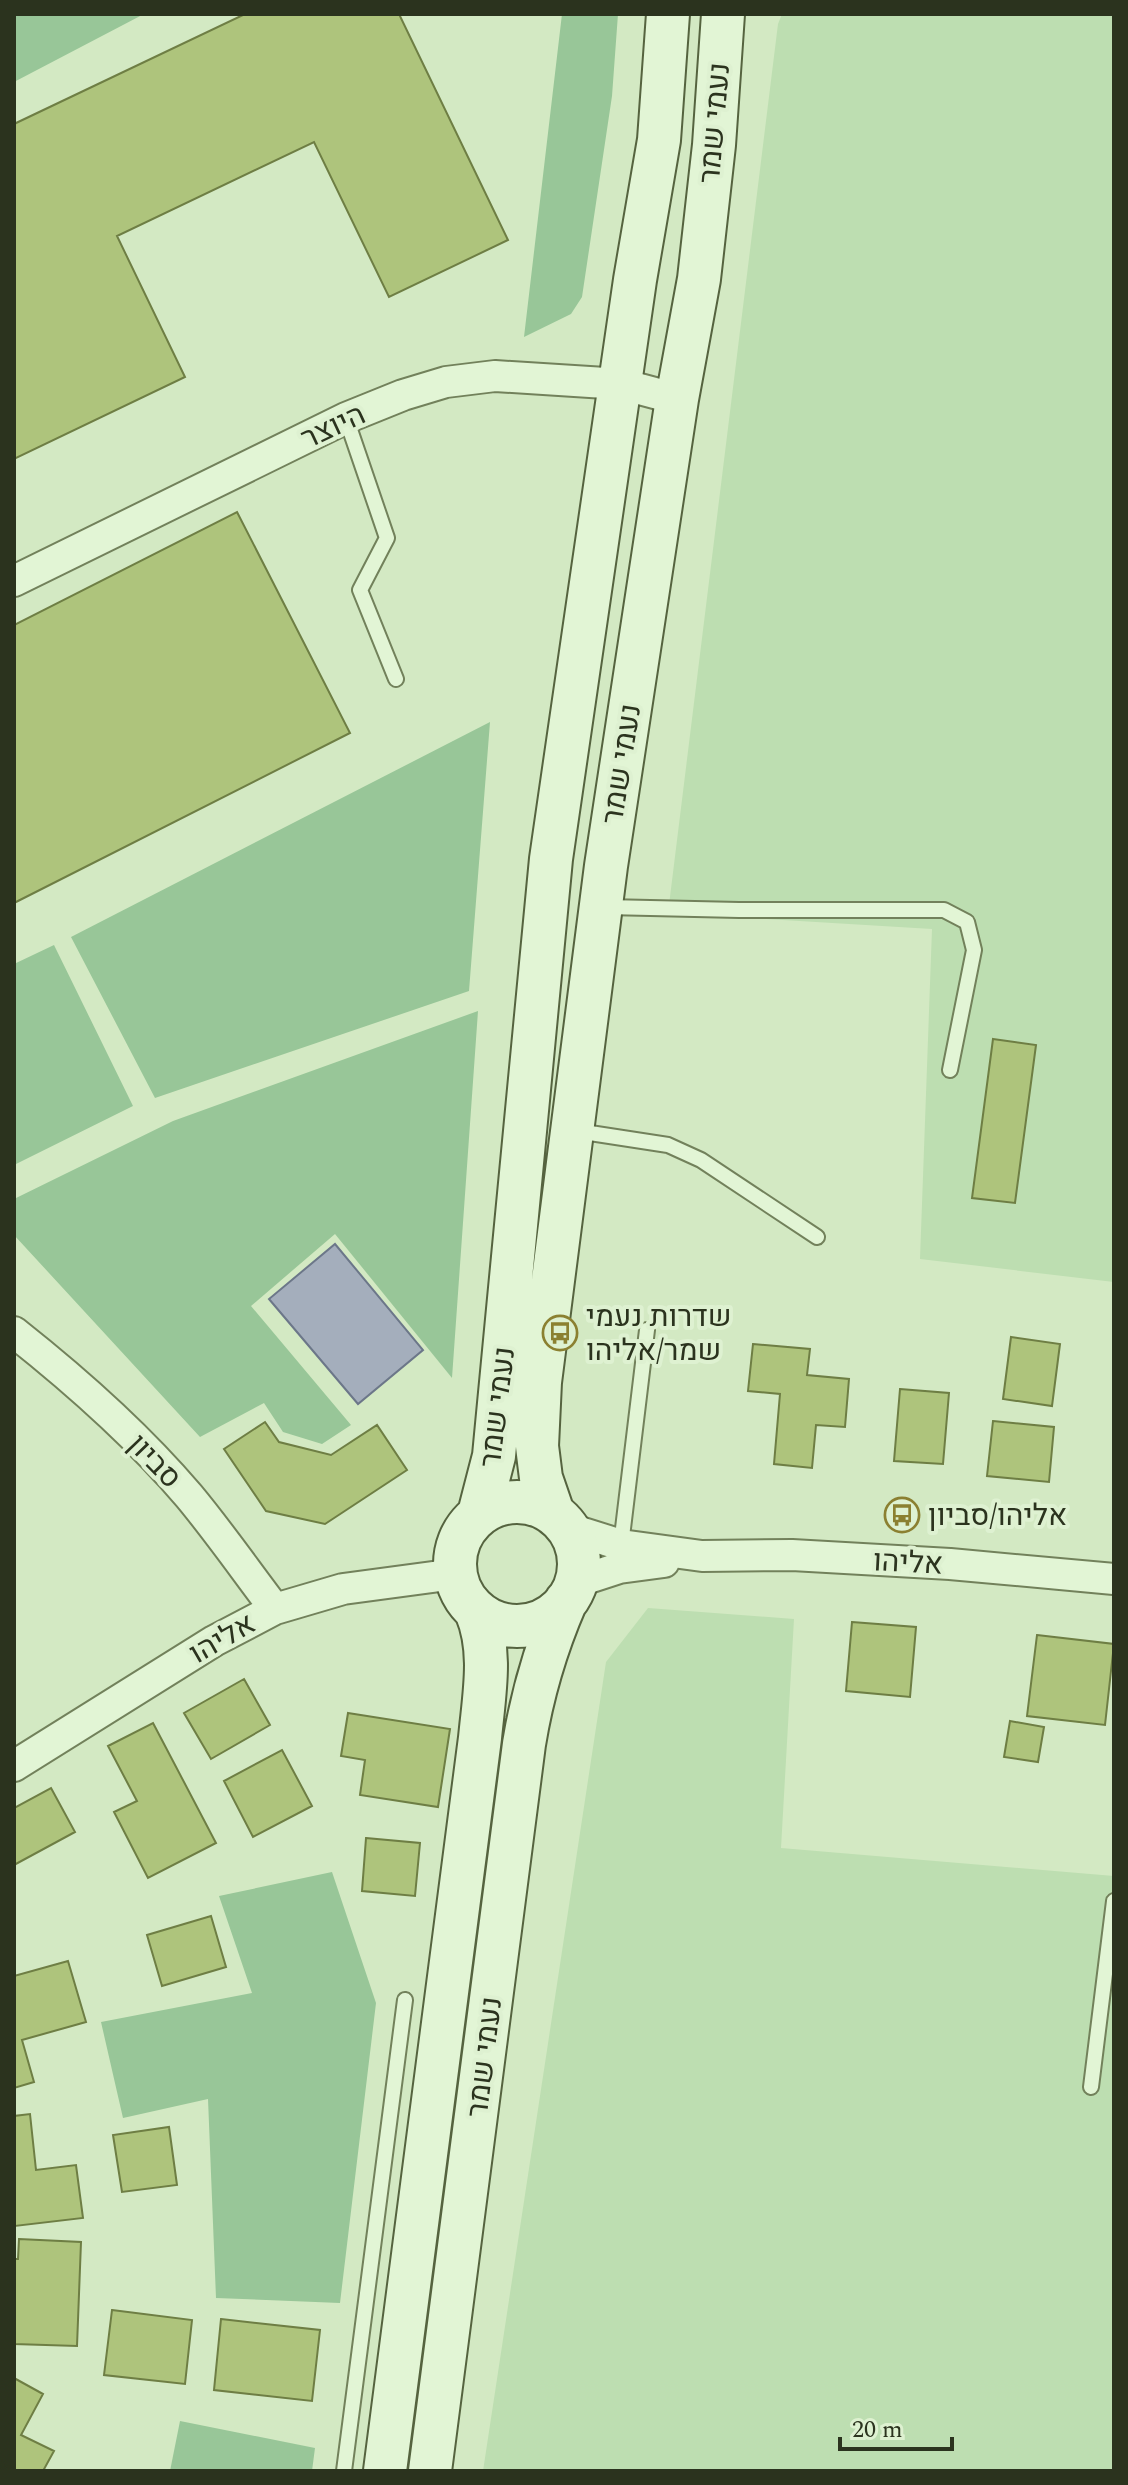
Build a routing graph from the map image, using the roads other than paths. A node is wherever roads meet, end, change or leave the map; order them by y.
1 (723, 14) edge
2 (666, 21) edge
3 (621, 384) junction
4 (677, 399) junction
5 (346, 418) junction
6 (14, 581) edge
7 (396, 679) dead end
8 (600, 906) junction
9 (950, 1070) dead end
10 (572, 1130) junction
11 (817, 1237) dead end
12 (647, 1330) dead end
13 (14, 1332) edge
14 (479, 1514) junction
15 (560, 1520) junction
16 (621, 1545) junction
17 (702, 1556) junction
18 (455, 1574) junction
19 (1114, 1579) edge
20 (571, 1592) junction
21 (275, 1609) junction
22 (476, 1611) junction
23 (14, 1766) edge
24 (1114, 1901) edge
25 (405, 2000) dead end
26 (1091, 2087) dead end
27 (344, 2471) edge
28 (385, 2471) edge
29 (430, 2471) edge

1 - 4 street, נעמי שמר
2 - 3 street, נעמי שמר
3 - 4 street, היוצר
3 - 5 street, היוצר
3 - 14 street, נעמי שמר
4 - 8 street, נעמי שמר
5 - 6 street, היוצר
5 - 7 lane
8 - 9 lane
8 - 10 street, נעמי שמר
10 - 11 lane
10 - 15 street, נעמי שמר
12 - 16 lane
13 - 21 street, סביון
14 - 15 street
14 - 18 street
15 - 16 street, אליהו
15 - 20 street
16 - 17 street, אליהו
17 - 19 street, אליהו
17 - 20 street, אליהו
18 - 21 street, אליהו
18 - 22 street
20 - 22 street
20 - 29 street, נעמי שמר
21 - 23 street, אליהו
22 - 28 street, נעמי שמר
24 - 26 lane
25 - 27 lane

